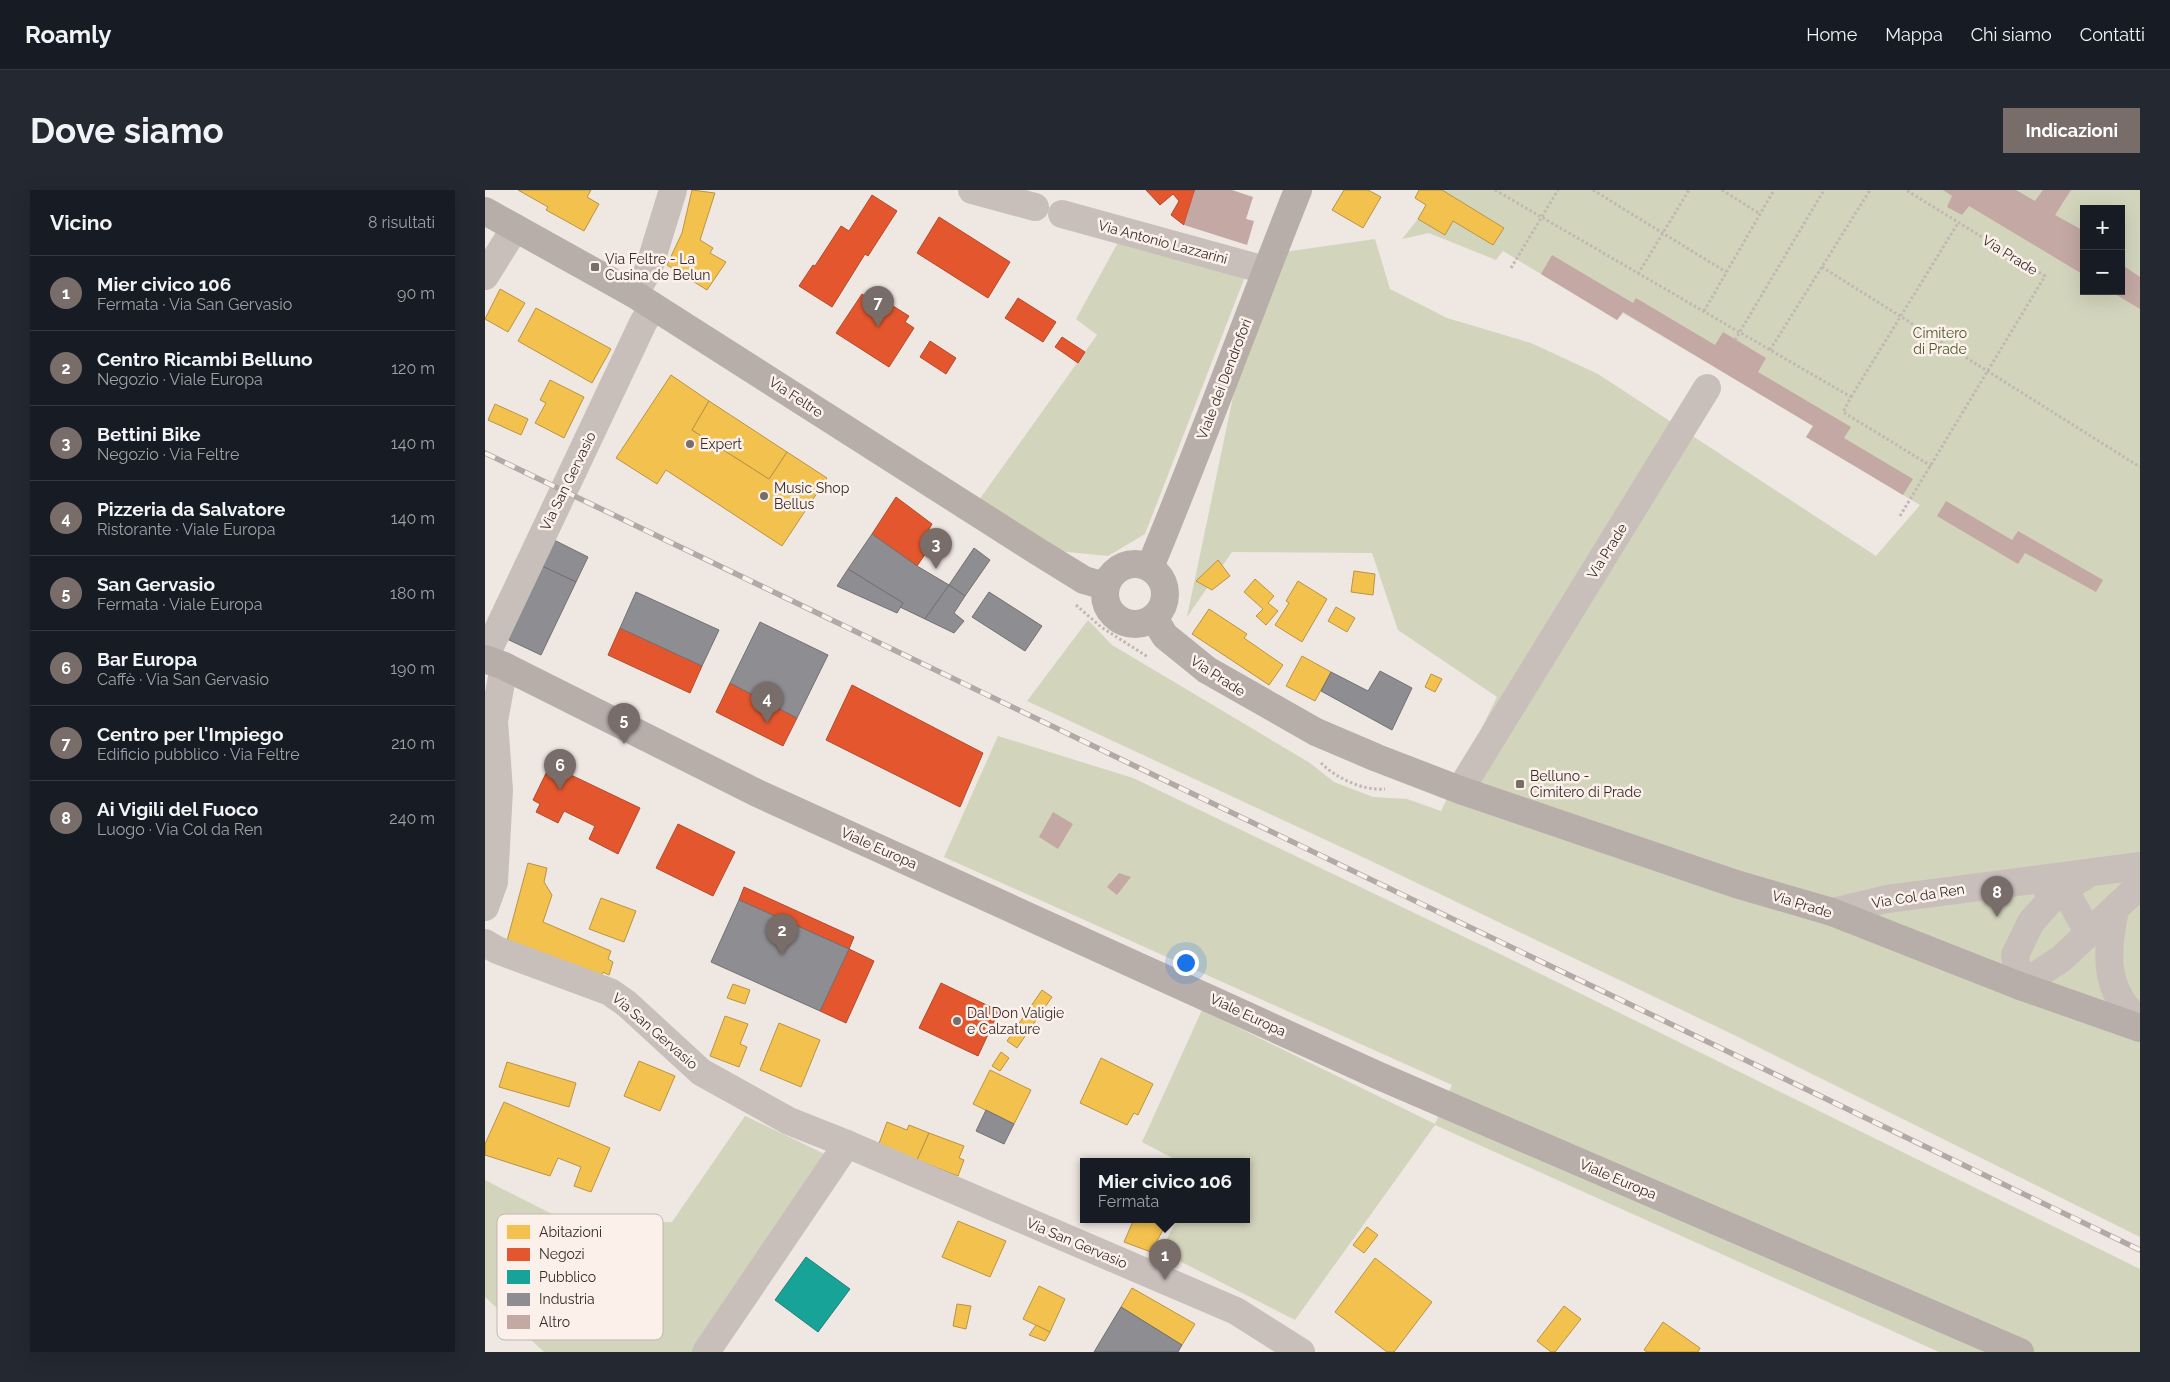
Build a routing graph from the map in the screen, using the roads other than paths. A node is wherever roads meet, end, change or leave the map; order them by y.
1 (673, 190) edge
2 (972, 190) edge
3 (1298, 190) edge
4 (1035, 207) dead end
5 (485, 212) edge
6 (1062, 214) dead end
7 (515, 228) junction
8 (1265, 270) junction
9 (485, 276) edge
10 (644, 300) junction
11 (1707, 388) dead end
12 (1150, 567) junction
13 (1105, 586) junction
14 (1154, 618) junction
15 (491, 661) edge
16 (1460, 790) junction
17 (2140, 866) edge
18 (2088, 874) junction
19 (2034, 880) junction
20 (2140, 885) edge
21 (2058, 892) junction
22 (485, 907) edge
23 (2115, 910) junction
24 (1832, 912) junction
25 (2089, 934) junction
26 (485, 943) edge
27 (2020, 986) junction
28 (2140, 1022) edge
29 (2140, 1028) edge
30 (847, 1144) junction
31 (705, 1352) edge
32 (1301, 1352) edge
33 (2020, 1352) edge

1 - 10 street, Via San Gervasio
2 - 4 street
3 - 8 main road, Viale dei Dendrofori
5 - 7 main road, Via Feltre
6 - 8 street, Via Antonio Lazzarini
7 - 9 street
7 - 10 main road, Via Feltre
8 - 12 main road, Viale dei Dendrofori
10 - 13 main road, Via Feltre
10 - 15 street, Via San Gervasio
11 - 16 street, Via Prade
12 - 13 main road
12 - 14 main road
13 - 14 main road
14 - 16 main road, Via Prade
15 - 22 street, Via San Gervasio
15 - 33 main road, Viale Europa
16 - 24 main road, Via Prade
17 - 18 street, Via Col da Ren
18 - 19 street, Via Col da Ren
18 - 21 street, Via Col da Ren
19 - 21 street
19 - 24 street, Via Col da Ren
20 - 23 street
21 - 25 street
21 - 27 street, Via Col da Ren
23 - 25 street
23 - 28 street
24 - 27 main road, Via Prade
25 - 27 street
26 - 30 street, Via San Gervasio
27 - 29 main road, Via Prade
30 - 31 street
30 - 32 street, Via San Gervasio

